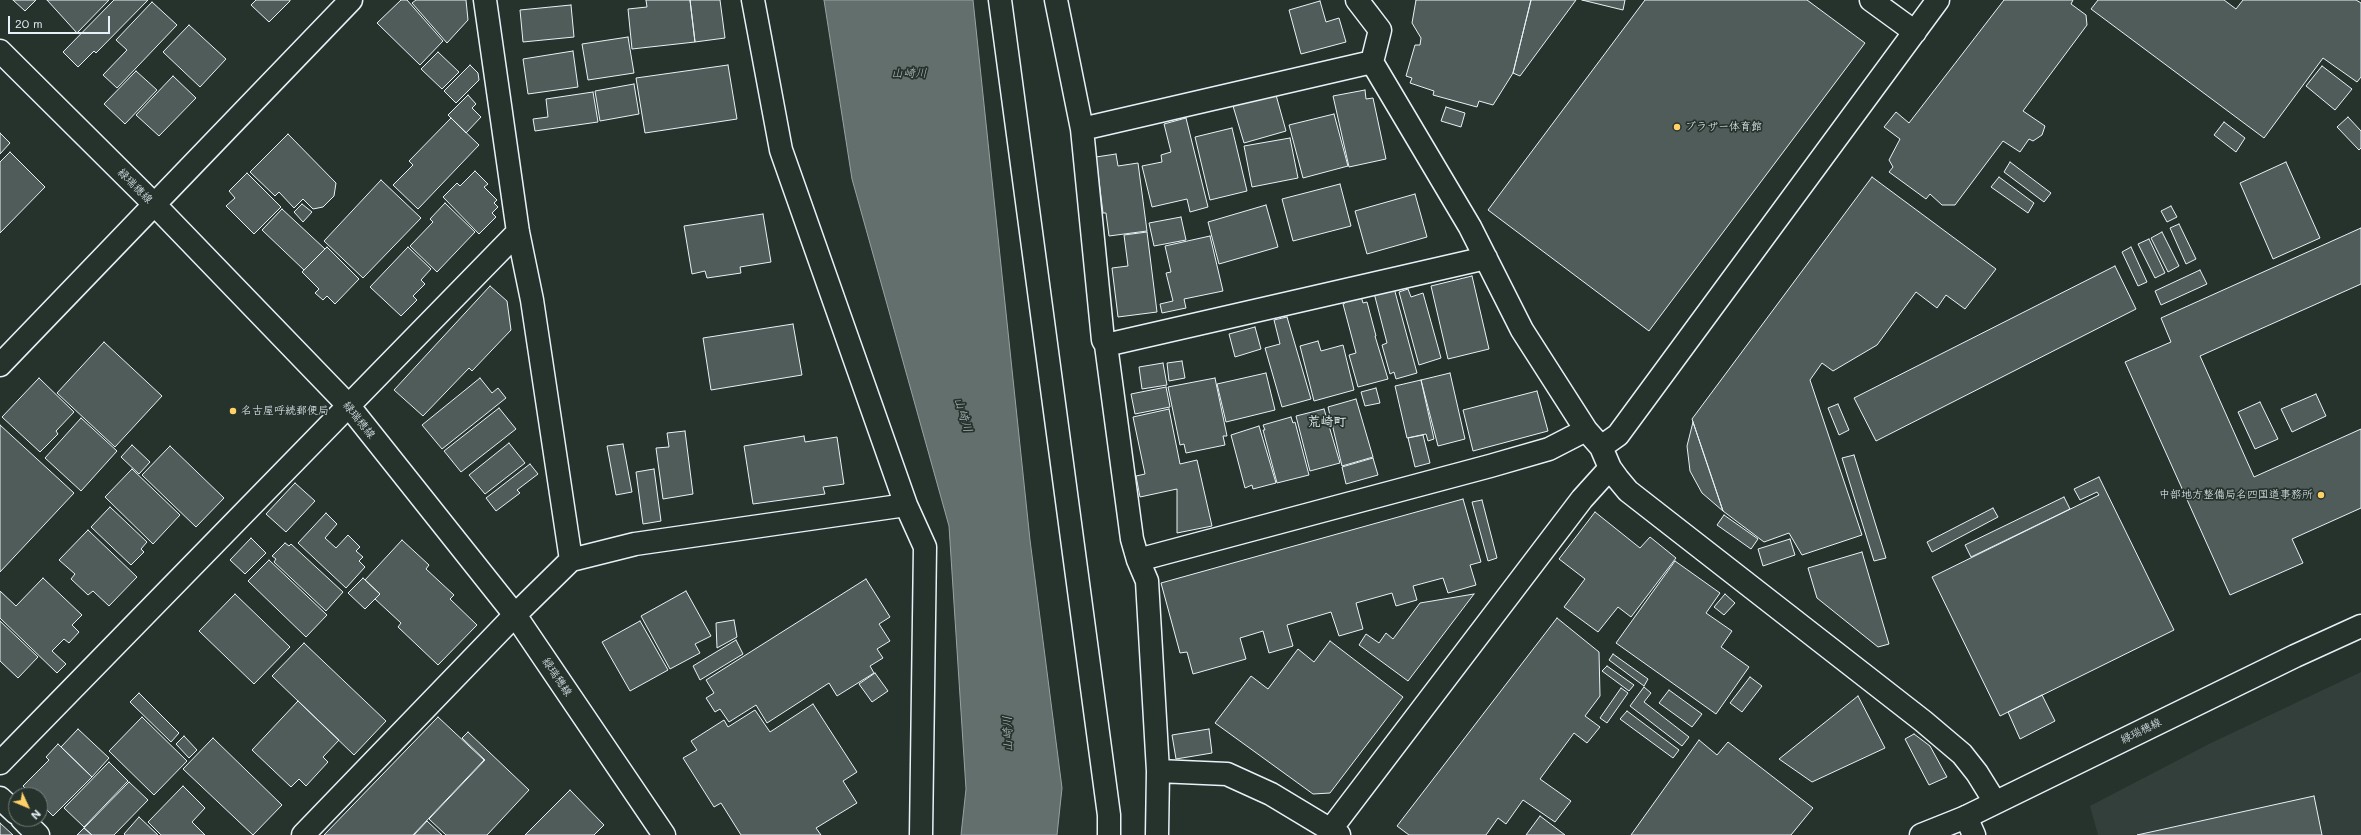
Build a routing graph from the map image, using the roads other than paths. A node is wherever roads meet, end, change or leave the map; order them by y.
1 (351, 0) edge
2 (485, 0) edge
3 (753, 0) edge
4 (1000, 0) edge
5 (1056, 0) edge
6 (1357, 0) edge
7 (1871, 0) edge
8 (1938, 0) edge
9 (1915, 32) junction
10 (0, 51) edge
11 (1372, 62) junction
12 (1082, 129) junction
13 (154, 204) junction
14 (518, 232) junction
15 (1486, 258) junction
16 (1106, 345) junction
17 (0, 365) edge
18 (348, 405) junction
19 (1586, 430) junction
20 (1601, 447) junction
21 (1610, 468) junction
22 (906, 505) junction
23 (571, 560) junction
24 (1138, 560) junction
25 (515, 615) junction
26 (2361, 626) edge
27 (0, 763) edge
28 (1158, 771) junction
29 (0, 798) edge
30 (1995, 802) junction
31 (8, 806) edge
32 (1970, 826) edge
33 (30, 827) edge
34 (1335, 832) edge
35 (38, 835) edge
36 (303, 835) edge
37 (664, 835) edge
38 (921, 835) edge
39 (1109, 835) edge
40 (1157, 835) edge
41 (1921, 835) edge

1 - 13 street
2 - 14 street
3 - 22 street
4 - 39 street
5 - 12 street
6 - 11 street
7 - 9 street
8 - 9 street
9 - 20 street
10 - 13 street, 緑瑞穂線
11 - 12 street
11 - 15 street
12 - 16 street
13 - 17 street
13 - 18 street, 緑瑞穂線
14 - 18 street
14 - 23 street
15 - 16 street
15 - 19 street
16 - 24 street
18 - 25 street, 緑瑞穂線
18 - 27 street
19 - 20 street
19 - 24 street
20 - 21 street
21 - 30 street
21 - 34 street
22 - 23 street
22 - 38 street
23 - 25 street
24 - 28 street
25 - 36 street
25 - 37 street, 緑瑞穂線
26 - 30 street, 緑瑞穂線
28 - 34 street
28 - 40 street
29 - 31 street
30 - 32 street, 緑瑞穂線
32 - 41 street, 緑瑞穂線
33 - 35 street

